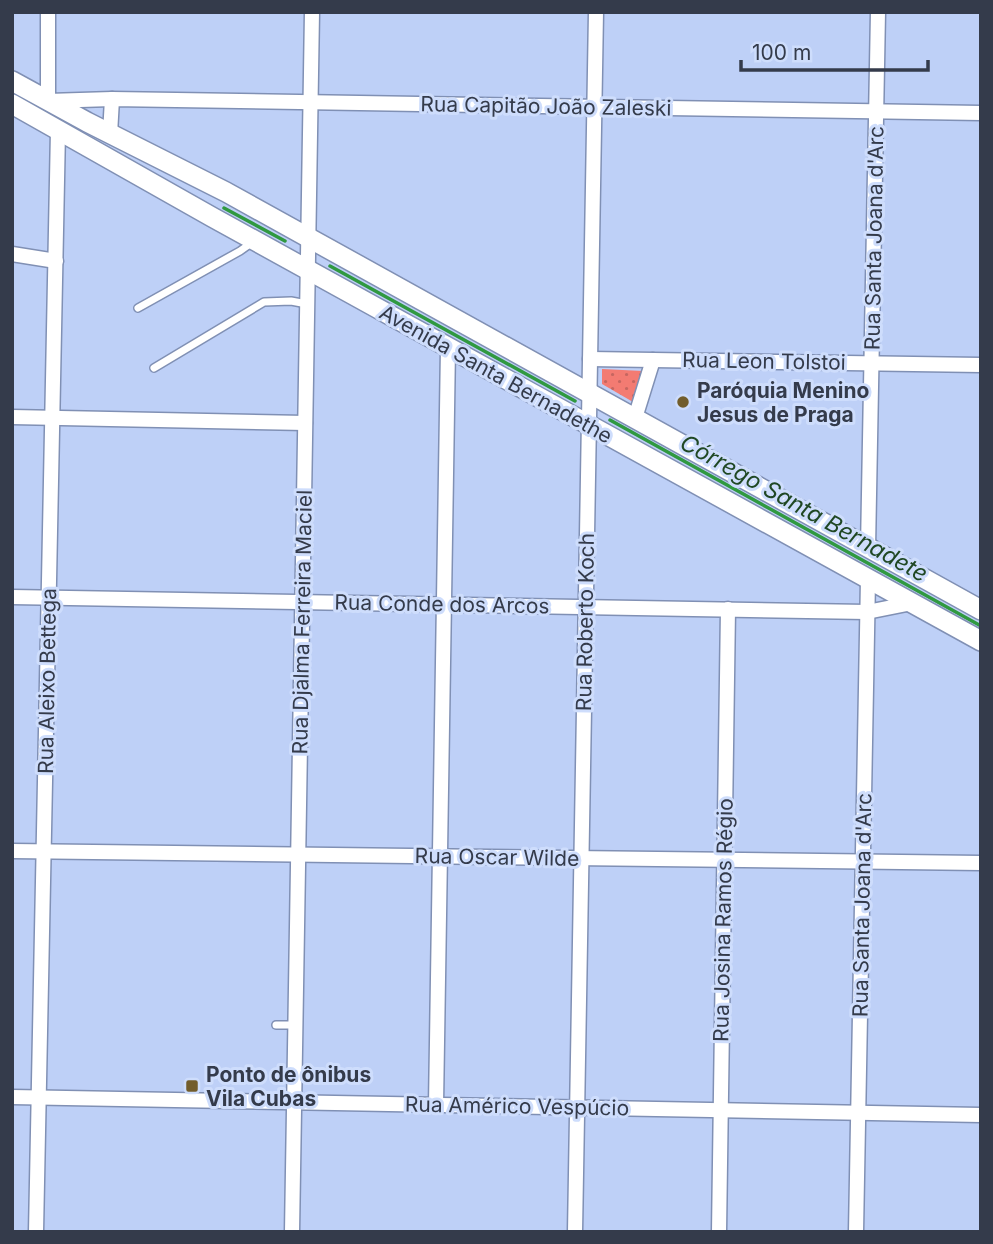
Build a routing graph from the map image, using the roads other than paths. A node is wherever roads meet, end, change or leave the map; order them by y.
1 (48, 12) edge
2 (312, 12) edge
3 (596, 12) edge
4 (878, 12) edge
5 (12, 81) edge
6 (112, 99) junction
7 (48, 101) junction
8 (311, 102) junction
9 (12, 104) edge
10 (594, 107) junction
11 (876, 111) junction
12 (981, 113) edge
13 (58, 130) junction
14 (110, 134) junction
15 (309, 238) junction
16 (255, 241) junction
17 (12, 254) edge
18 (56, 261) junction
19 (308, 270) junction
20 (307, 304) junction
21 (138, 308) dead end
22 (448, 348) junction
23 (590, 359) junction
24 (653, 360) junction
25 (872, 363) junction
26 (981, 365) edge
27 (153, 368) dead end
28 (589, 393) junction
29 (12, 417) edge
30 (52, 418) junction
31 (635, 418) junction
32 (305, 423) junction
33 (589, 425) junction
34 (869, 548) junction
35 (868, 579) junction
36 (12, 597) edge
37 (49, 598) junction
38 (303, 602) junction
39 (912, 603) junction
40 (444, 604) junction
41 (586, 607) junction
42 (728, 609) junction
43 (981, 610) edge
44 (867, 612) junction
45 (981, 641) edge
46 (12, 851) edge
47 (44, 851) junction
48 (299, 854) junction
49 (440, 856) junction
50 (581, 858) junction
51 (724, 860) junction
52 (863, 862) junction
53 (981, 863) edge
54 (276, 1024) dead end
55 (296, 1025) junction
56 (12, 1097) edge
57 (39, 1097) junction
58 (295, 1102) junction
59 (436, 1105) junction
60 (577, 1107) junction
61 (720, 1110) junction
62 (858, 1112) junction
63 (981, 1115) edge
64 (36, 1232) edge
65 (292, 1232) edge
66 (575, 1232) edge
67 (719, 1232) edge
68 (856, 1232) edge

1 - 7 street
2 - 8 street, Rua Djalma Ferreira Maciel
3 - 10 street, Rua Roberto Koch
4 - 11 street, Rua Santa Joana d'Arc
5 - 7 main road, Avenida Santa Bernadethe
6 - 7 street, Rua Capitão João Zaleski
6 - 8 street, Rua Capitão João Zaleski
6 - 14 street
7 - 14 main road, Avenida Santa Bernadethe
8 - 10 street, Rua Capitão João Zaleski
8 - 15 street, Rua Djalma Ferreira Maciel
9 - 13 main road, Avenida Santa Bernadethe
10 - 11 street, Rua Capitão João Zaleski
10 - 23 street, Rua Roberto Koch
11 - 12 street, Rua Capitão João Zaleski
11 - 25 street, Rua Santa Joana d'Arc
13 - 16 main road, Avenida Santa Bernadethe
13 - 18 street, Rua Aleixo Bettega
14 - 15 main road, Avenida Santa Bernadethe
15 - 19 street, Rua Djalma Ferreira Maciel
15 - 28 main road, Avenida Santa Bernadethe
16 - 19 main road, Avenida Santa Bernadethe
16 - 21 lane
17 - 18 street
18 - 30 street, Rua Aleixo Bettega
19 - 20 street, Rua Djalma Ferreira Maciel
19 - 22 main road, Avenida Santa Bernadethe
20 - 27 lane
20 - 32 street, Rua Djalma Ferreira Maciel
22 - 33 main road, Avenida Santa Bernadethe
22 - 40 street
23 - 24 street, Rua Leon Tolstoi
23 - 28 street, Rua Roberto Koch
24 - 25 street, Rua Leon Tolstoi
24 - 31 street
25 - 26 street, Rua Leon Tolstoi
25 - 34 street, Rua Santa Joana d'Arc
28 - 31 main road, Avenida Santa Bernadethe
28 - 33 street, Rua Roberto Koch
29 - 30 street
30 - 32 street
30 - 37 street, Rua Aleixo Bettega
31 - 34 main road, Avenida Santa Bernadethe
32 - 38 street, Rua Djalma Ferreira Maciel
33 - 35 main road, Avenida Santa Bernadethe
33 - 41 street, Rua Roberto Koch
34 - 43 main road, Avenida Santa Bernadethe
35 - 39 main road, Avenida Santa Bernadethe
35 - 44 street, Rua Santa Joana d'Arc
36 - 37 street, Rua Conde dos Arcos
37 - 38 street, Rua Conde dos Arcos
37 - 47 street, Rua Aleixo Bettega
38 - 40 street, Rua Conde dos Arcos
38 - 48 street, Rua Djalma Ferreira Maciel
39 - 44 street, Rua Conde dos Arcos
39 - 45 main road, Avenida Santa Bernadethe
40 - 41 street, Rua Conde dos Arcos
40 - 49 street
41 - 42 street, Rua Conde dos Arcos
41 - 50 street, Rua Roberto Koch
42 - 44 street, Rua Conde dos Arcos
42 - 51 street, Rua Josina Ramos Régio
44 - 52 street, Rua Santa Joana d'Arc
46 - 47 street, Rua Oscar Wilde
47 - 48 street, Rua Oscar Wilde
47 - 57 street, Rua Aleixo Bettega
48 - 49 street, Rua Oscar Wilde
48 - 55 street, Rua Djalma Ferreira Maciel
49 - 50 street, Rua Oscar Wilde
49 - 59 street
50 - 51 street, Rua Oscar Wilde
50 - 60 street, Rua Roberto Koch
51 - 52 street, Rua Oscar Wilde
51 - 61 street, Rua Josina Ramos Régio
52 - 53 street, Rua Oscar Wilde
52 - 62 street, Rua Santa Joana d'Arc
54 - 55 lane
55 - 58 street, Rua Djalma Ferreira Maciel
56 - 57 street, Rua Américo Vespúcio
57 - 58 street, Rua Américo Vespúcio
57 - 64 street, Rua Aleixo Bettega
58 - 59 street, Rua Américo Vespúcio
58 - 65 street, Rua Djalma Ferreira Maciel
59 - 60 street, Rua Américo Vespúcio
60 - 61 street, Rua Américo Vespúcio
60 - 66 street, Rua Roberto Koch
61 - 62 street, Rua Américo Vespúcio
61 - 67 street, Rua Josina Ramos Régio
62 - 63 street, Rua Américo Vespúcio
62 - 68 street, Rua Santa Joana d'Arc

